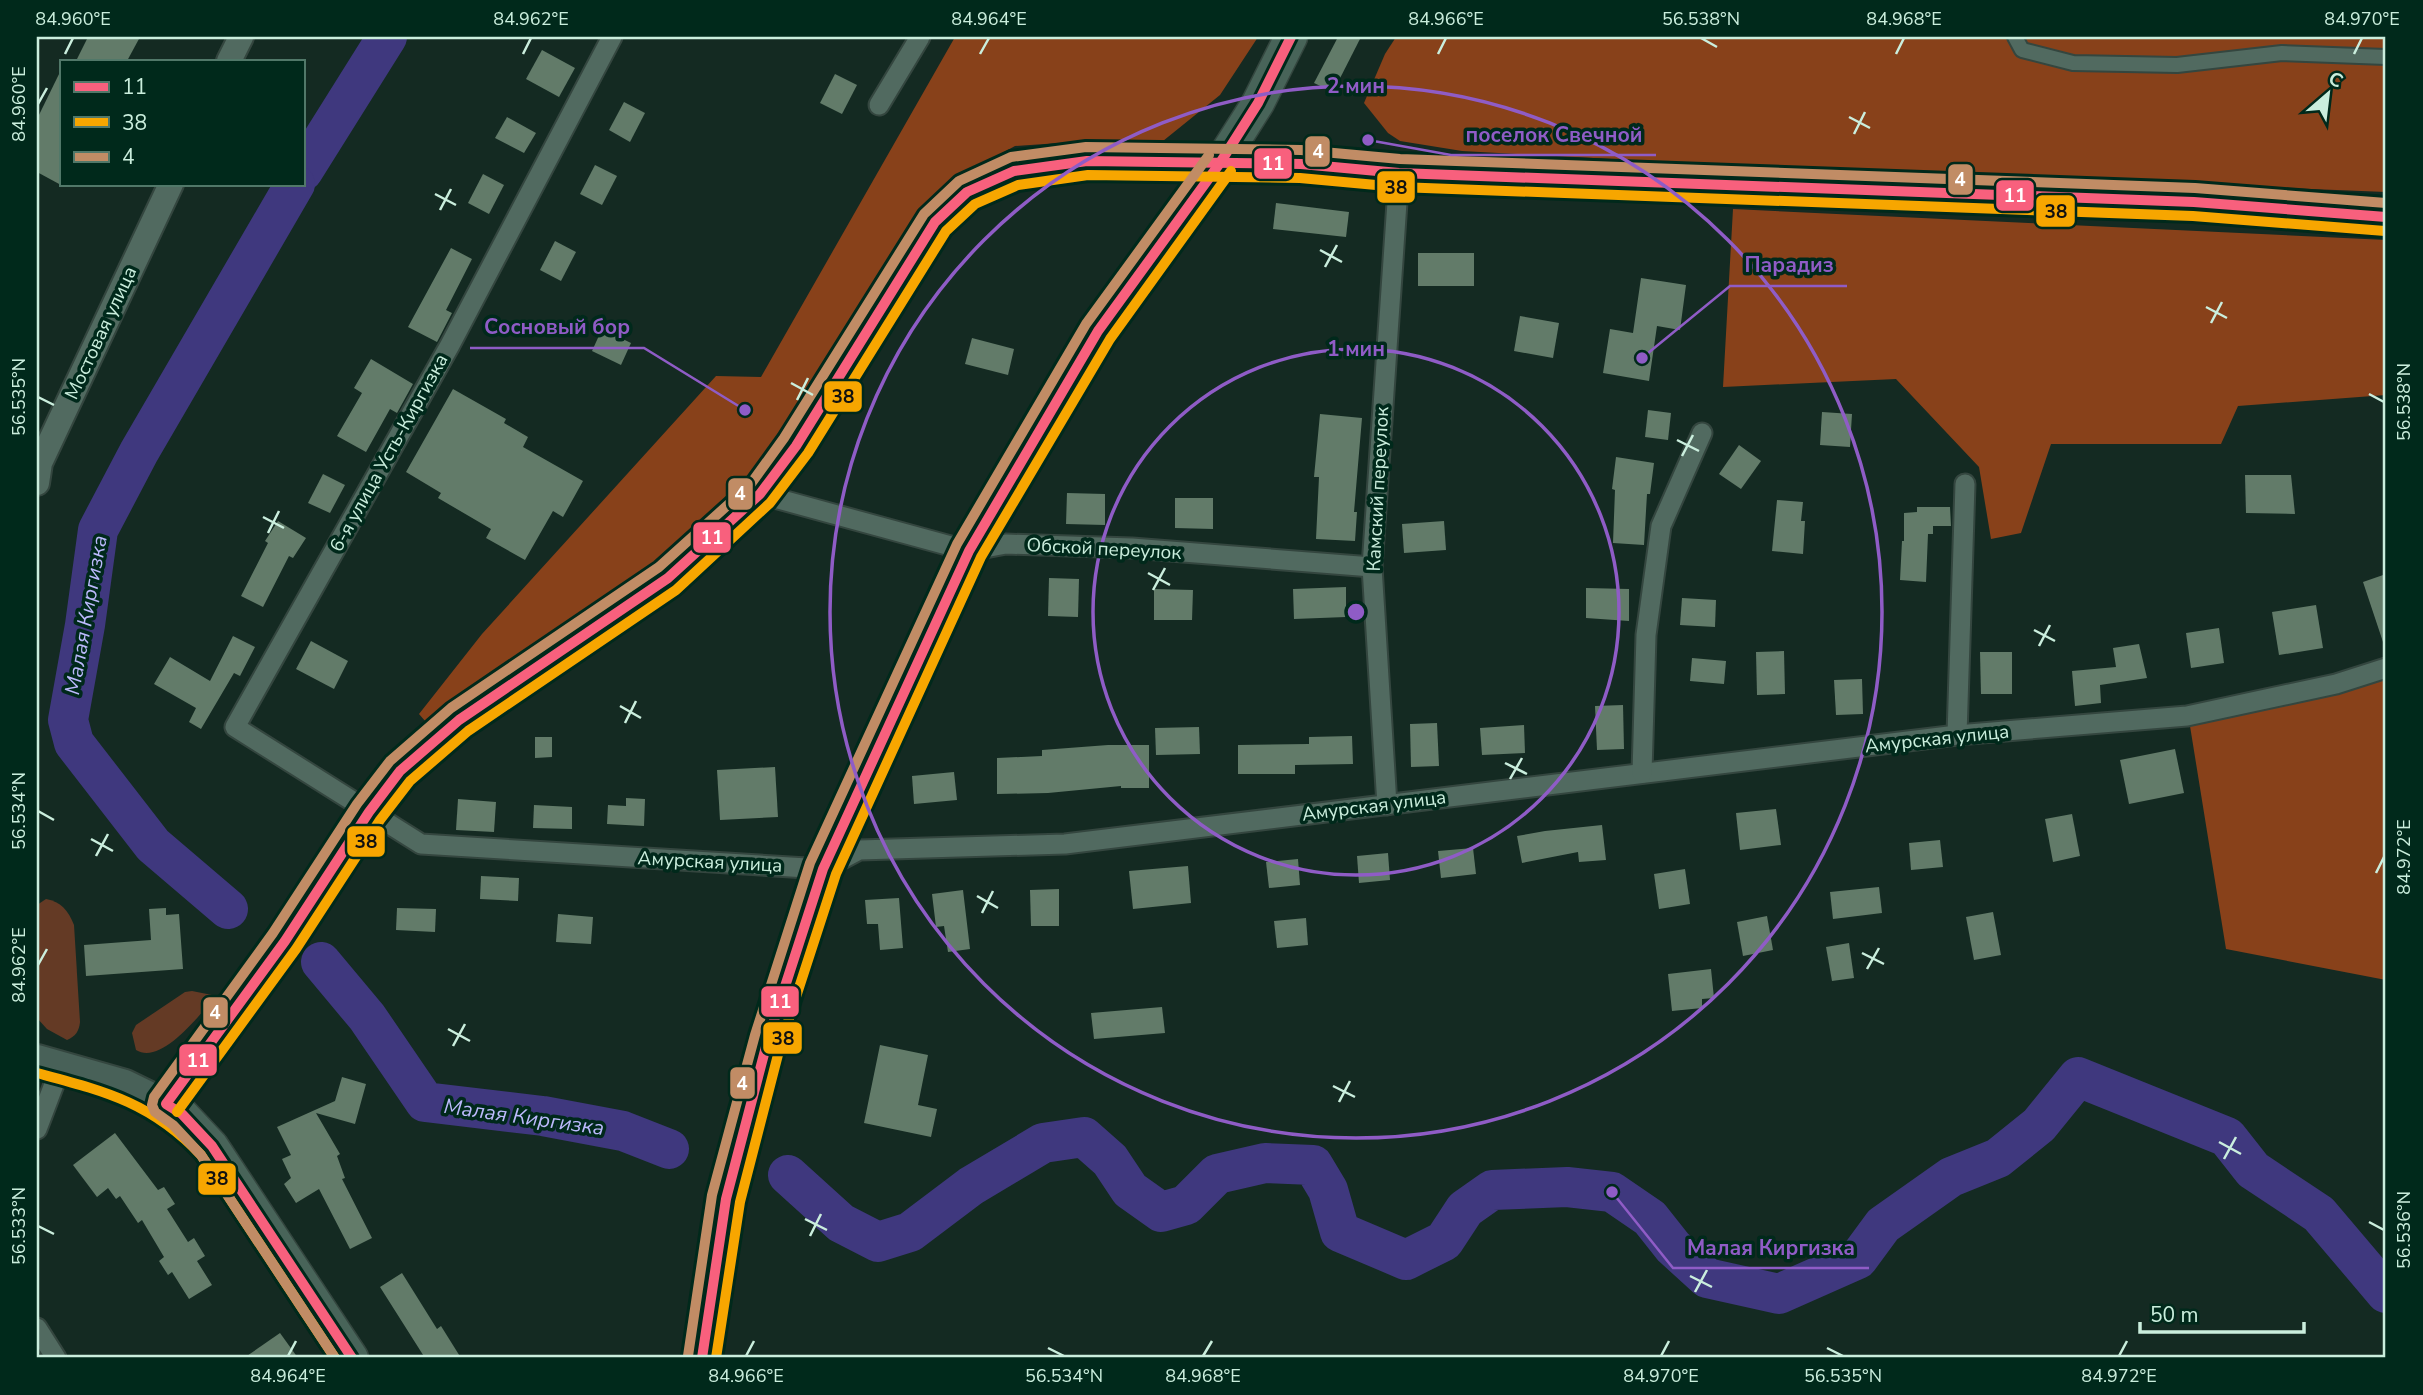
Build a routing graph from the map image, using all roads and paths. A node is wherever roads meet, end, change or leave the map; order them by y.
1 (240, 37) edge
2 (612, 37) edge
3 (920, 37) edge
4 (1291, 37) edge
5 (2015, 37) edge
6 (2386, 57) edge
7 (229, 60) edge
8 (879, 105) dead end
9 (1220, 163) junction
10 (1398, 173) junction
11 (170, 186) edge
12 (2386, 217) edge
13 (1702, 433) dead end
14 (38, 470) edge
15 (1965, 484) dead end
16 (760, 494) junction
17 (969, 551) junction
18 (1372, 567) junction
19 (2386, 668) edge
20 (1957, 735) junction
21 (1642, 773) junction
22 (1387, 805) junction
23 (369, 811) junction
24 (823, 869) junction
25 (49, 1063) edge
26 (166, 1104) junction
27 (37, 1129) edge
28 (37, 1328) edge
29 (56, 1358) edge
30 (352, 1358) edge
31 (702, 1358) edge

1 - 7 street
2 - 23 street, 6-я улица Усть-Киргизка
3 - 8 street
4 - 9 main road
5 - 6 street
9 - 10 street
9 - 16 main road
9 - 17 main road
10 - 12 street
10 - 18 street, Камский переулок
11 - 14 street, Мостовая улица
13 - 21 street
15 - 20 street
16 - 17 street, Обской переулок
16 - 23 main road
17 - 18 street, Обской переулок
17 - 24 main road
18 - 22 street, Камский переулок
19 - 20 street, Амурская улица
20 - 21 street, Амурская улица
21 - 22 street, Амурская улица
22 - 24 street, Амурская улица
23 - 24 street, Амурская улица
23 - 26 main road
24 - 31 main road
25 - 26 main road
25 - 27 street
26 - 30 main road
28 - 29 street

